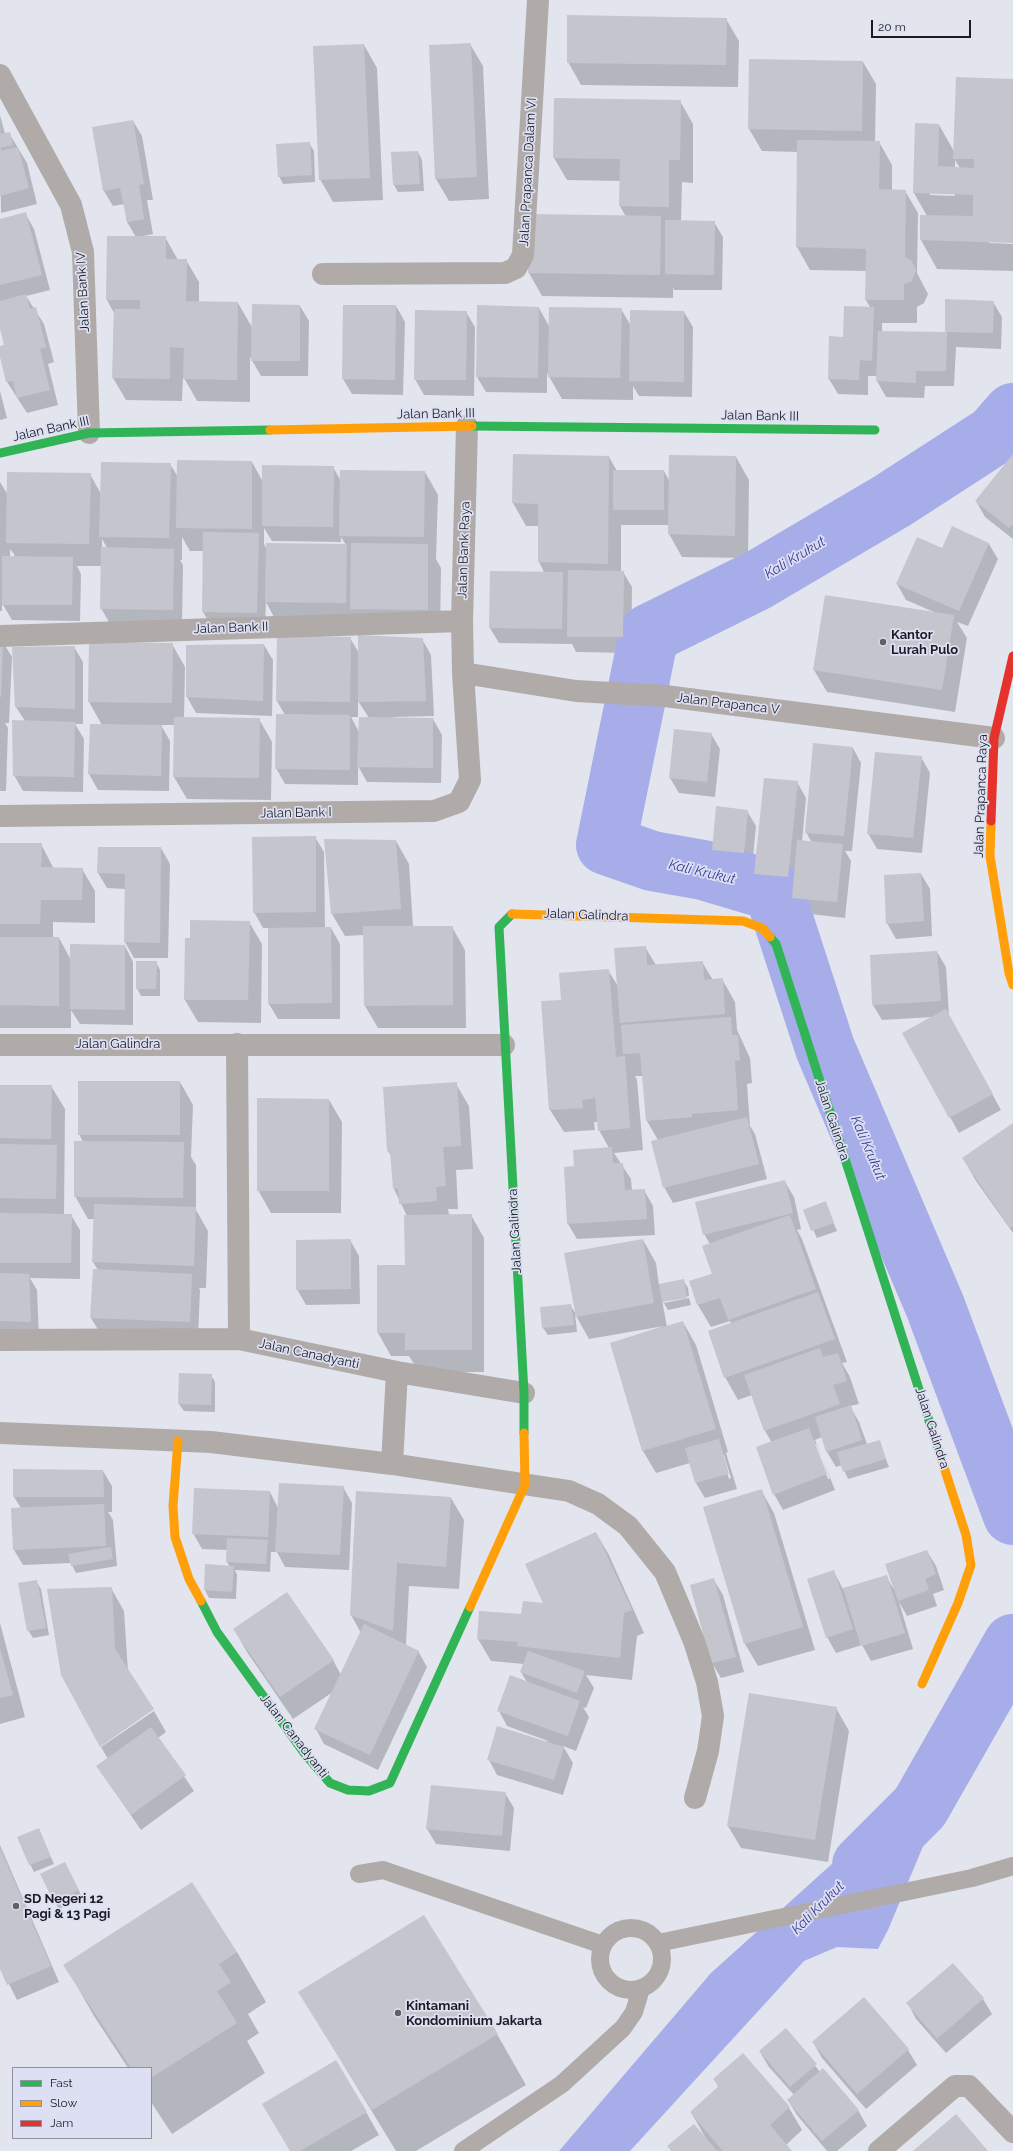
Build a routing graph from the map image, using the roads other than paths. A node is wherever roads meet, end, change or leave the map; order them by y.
1 (538, 0) edge
2 (0, 75) edge
3 (323, 274) dead end
4 (468, 426) junction
5 (875, 430) dead end
6 (89, 433) junction
7 (0, 454) edge
8 (462, 621) junction
9 (0, 636) edge
10 (1013, 656) edge
11 (463, 673) junction
12 (994, 738) junction
13 (0, 816) edge
14 (1013, 985) edge
15 (237, 1044) junction
16 (0, 1045) edge
17 (504, 1045) junction
18 (239, 1339) junction
19 (0, 1340) edge
20 (397, 1372) junction
21 (524, 1393) junction
22 (0, 1433) edge
23 (178, 1440) junction
24 (392, 1464) junction
25 (525, 1485) junction
26 (922, 1684) dead end
27 (694, 1798) dead end
28 (1013, 1866) edge
29 (359, 1874) dead end
30 (658, 1943) junction
31 (603, 1945) junction
32 (641, 1989) junction
33 (1013, 2132) edge
34 (463, 2151) edge
35 (879, 2151) edge

1 - 3 street, Jalan Prapanca Dalam VI
2 - 6 street, Jalan Bank IV
4 - 5 street, Jalan Bank III
4 - 6 street, Jalan Bank III
4 - 8 street, Jalan Bank Raya
6 - 7 street, Jalan Bank III
8 - 9 street, Jalan Bank II
8 - 11 street, Jalan Bank Raya
10 - 12 street, Jalan Prapanca Raya
11 - 12 street, Jalan Prapanca V
11 - 13 street, Jalan Bank I
12 - 14 street, Jalan Prapanca Raya
15 - 16 street, Jalan Galindra
15 - 17 street, Jalan Galindra
15 - 18 street
17 - 21 street, Jalan Galindra
17 - 26 street, Jalan Galindra
18 - 19 street, Jalan Canadyanti
18 - 20 street, Jalan Canadyanti
20 - 21 street, Jalan Canadyanti
20 - 24 street
21 - 25 street, Jalan Canadyanti
22 - 23 street
23 - 24 street
23 - 25 street, Jalan Canadyanti
24 - 25 street
25 - 27 street
28 - 30 lane
29 - 31 lane
30 - 31 lane
30 - 32 lane
31 - 32 lane
32 - 34 lane
33 - 35 street

